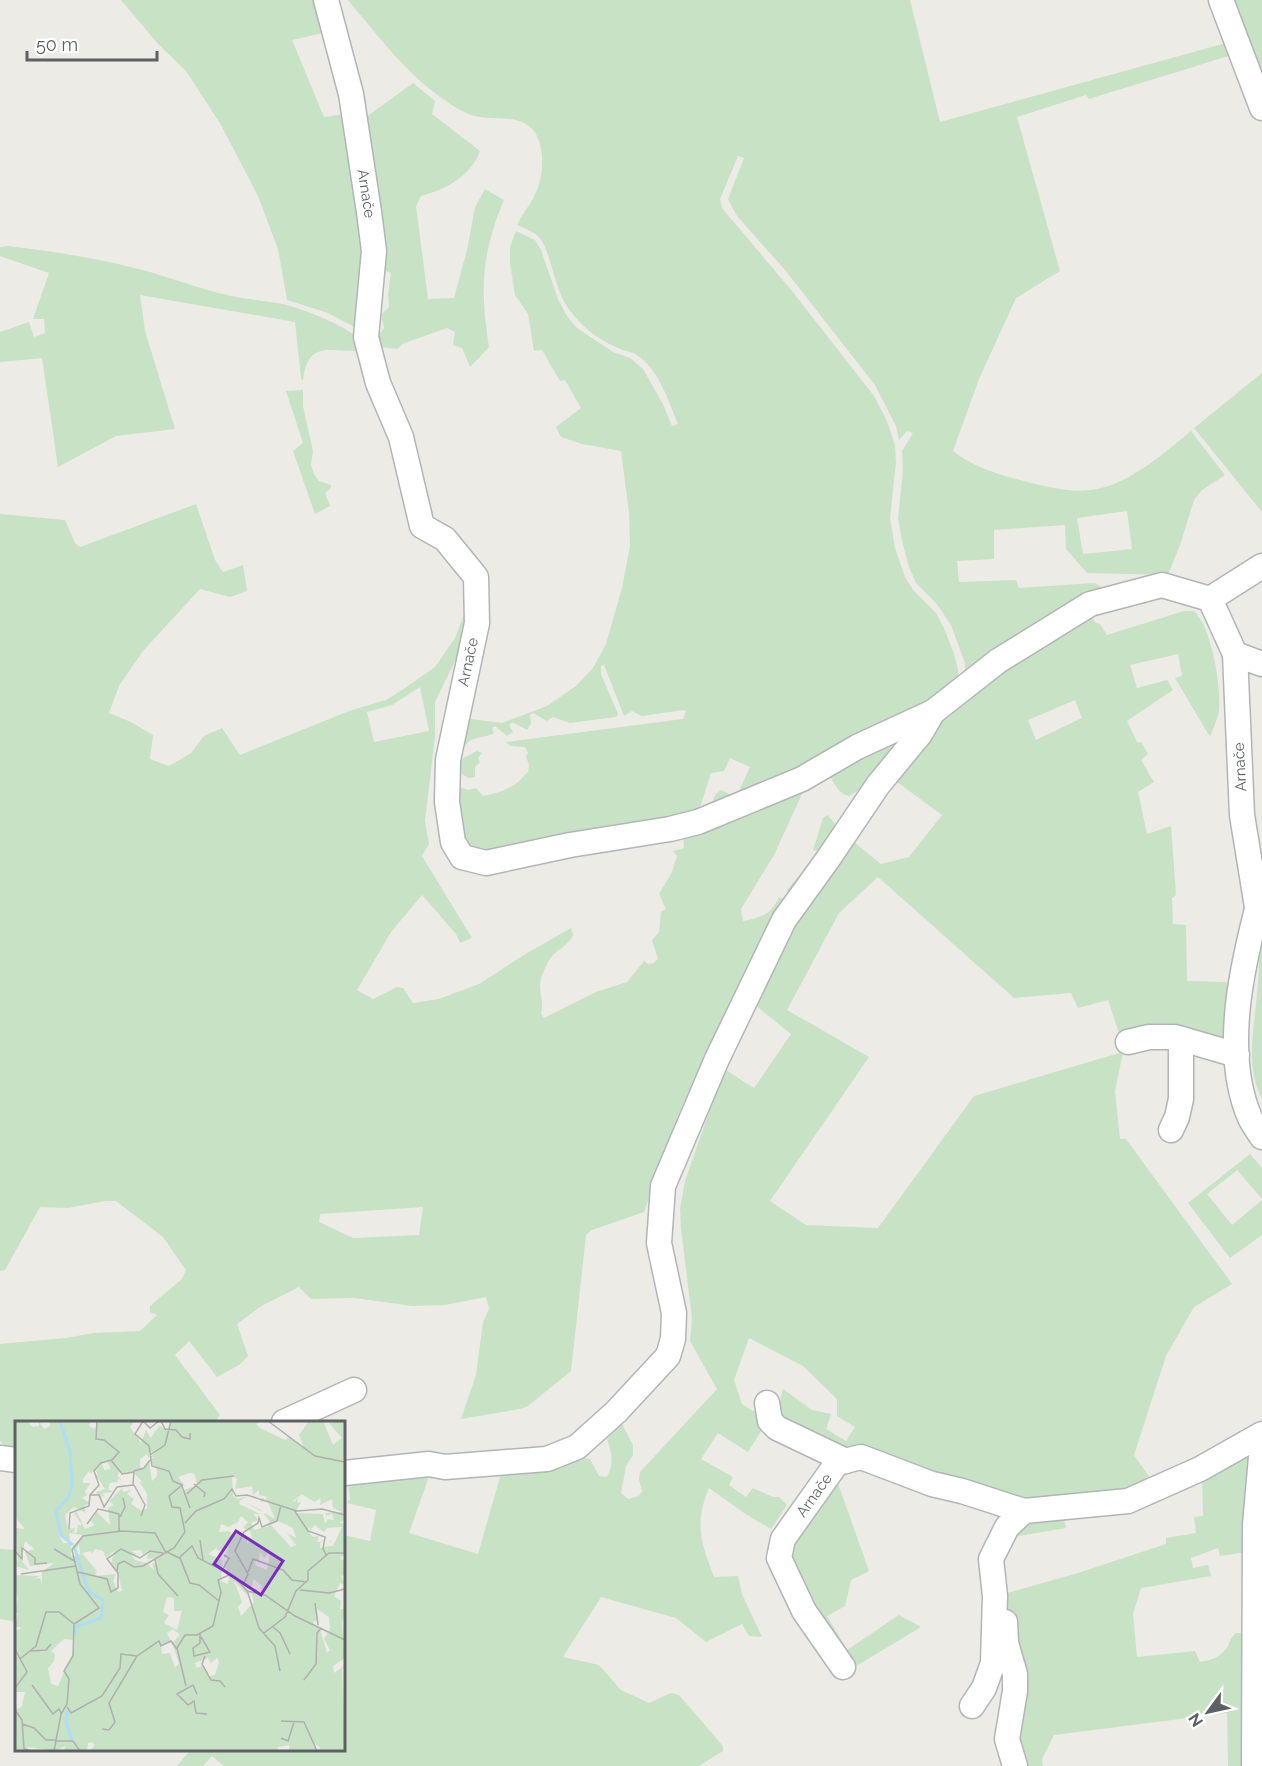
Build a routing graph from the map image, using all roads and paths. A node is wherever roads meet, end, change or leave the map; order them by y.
1 (1221, 0) edge
2 (327, 1) edge
3 (1262, 108) edge
4 (1262, 566) edge
5 (1210, 599) junction
6 (1235, 654) junction
7 (1262, 664) edge
8 (933, 712) junction
9 (1260, 898) edge
10 (1181, 1039) junction
11 (1128, 1042) dead end
12 (1237, 1055) junction
13 (1171, 1130) dead end
14 (1262, 1137) edge
15 (354, 1390) dead end
16 (767, 1403) dead end
17 (286, 1421) edge
18 (1262, 1434) edge
19 (1262, 1446) edge
20 (846, 1461) junction
21 (345, 1473) edge
22 (1024, 1511) junction
23 (993, 1576) junction
24 (843, 1667) dead end
25 (972, 1706) dead end
26 (1015, 1766) edge
27 (1254, 1766) edge

1 - 3 street
2 - 8 street, Arnače
4 - 5 street
5 - 6 street
5 - 8 street
6 - 7 street
6 - 9 street, Arnače
8 - 21 street
9 - 12 street
10 - 11 street
10 - 12 street
10 - 13 street
12 - 14 street
15 - 17 street
16 - 20 street
18 - 22 street, Arnače
19 - 27 street
20 - 22 street, Arnače
20 - 24 street, Arnače
22 - 23 street
23 - 25 street
23 - 26 street

